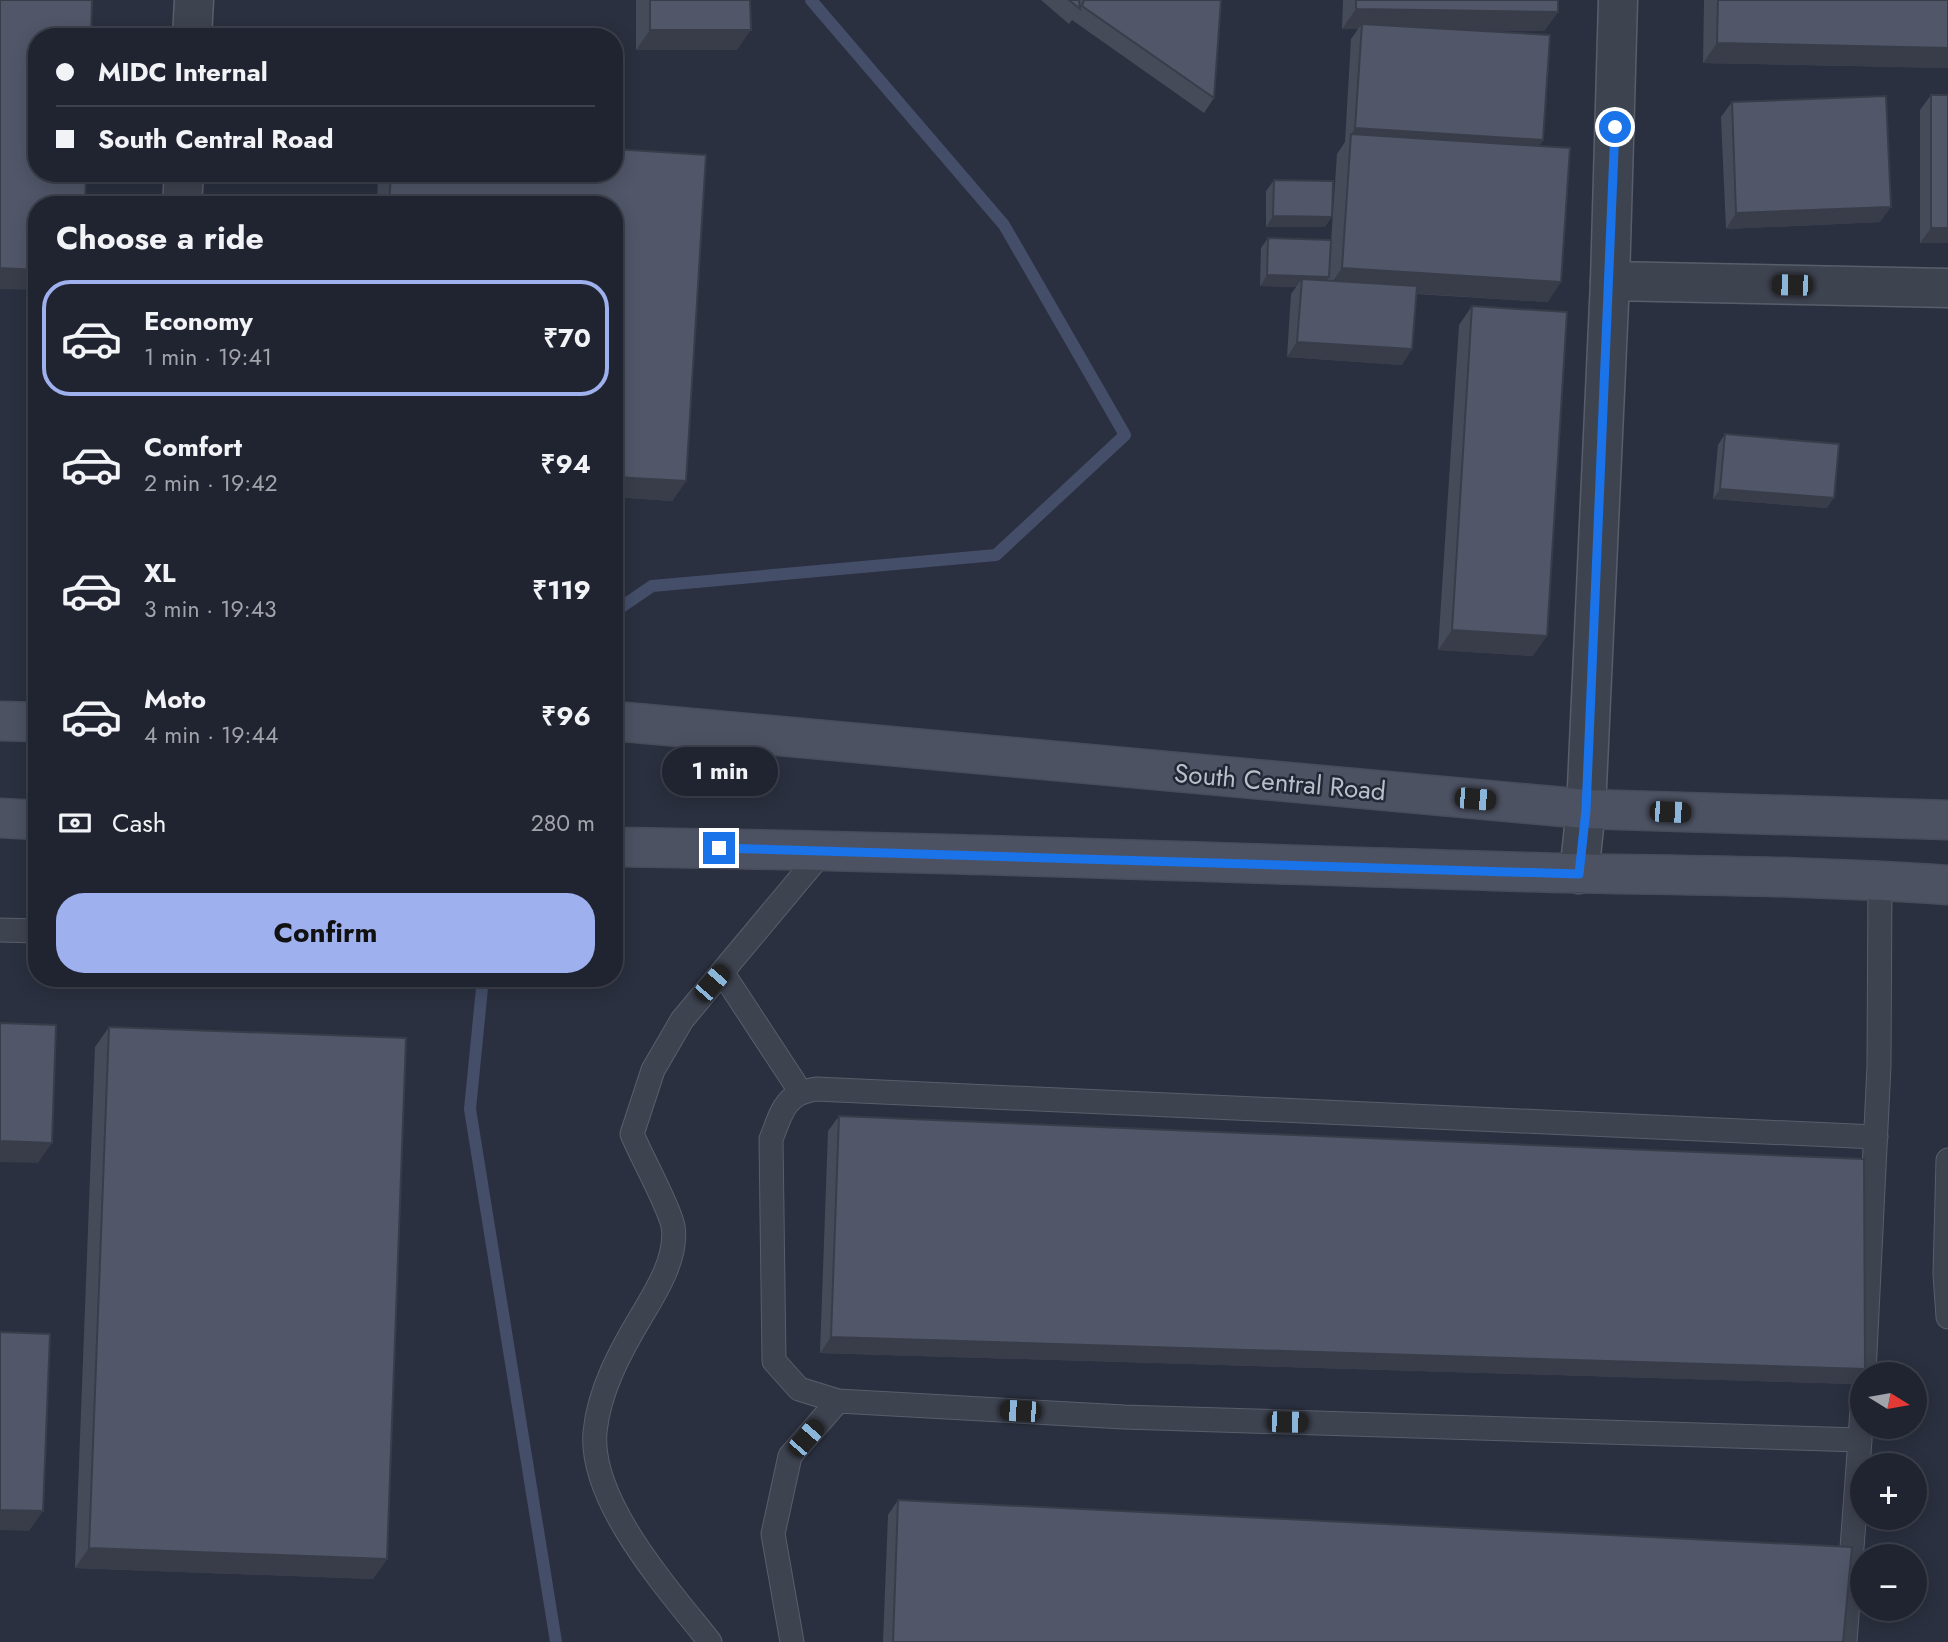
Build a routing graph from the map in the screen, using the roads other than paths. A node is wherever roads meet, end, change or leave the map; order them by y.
1 (194, 0) edge
2 (1618, 0) edge
3 (192, 28) edge
4 (1610, 281) junction
5 (1948, 288) edge
6 (0, 722) edge
7 (28, 722) edge
8 (623, 722) edge
9 (1586, 810) junction
10 (0, 818) edge
11 (28, 820) edge
12 (1948, 820) edge
13 (623, 847) edge
14 (824, 850) junction
15 (1579, 874) junction
16 (1880, 880) junction
17 (1948, 884) edge
18 (0, 930) edge
19 (28, 931) edge
20 (722, 972) junction
21 (800, 1091) junction
22 (1876, 1138) junction
23 (1948, 1160) edge
24 (1948, 1317) edge
25 (1865, 1362) edge
26 (838, 1401) junction
27 (1860, 1440) joint
28 (710, 1642) edge
29 (792, 1642) edge
30 (1845, 1642) edge

1 - 3 street
2 - 4 street
4 - 5 street
4 - 9 street
6 - 7 main road
8 - 9 main road, South Central Road
9 - 12 main road, South Central Road
9 - 15 street
10 - 11 main road
13 - 14 main road
14 - 15 main road
14 - 20 lane
15 - 16 main road
16 - 17 main road
16 - 22 lane
18 - 19 lane
20 - 21 lane
20 - 28 lane
21 - 22 lane
21 - 26 lane
22 - 25 lane
23 - 24 lane
26 - 27 lane
26 - 29 lane
27 - 30 lane

